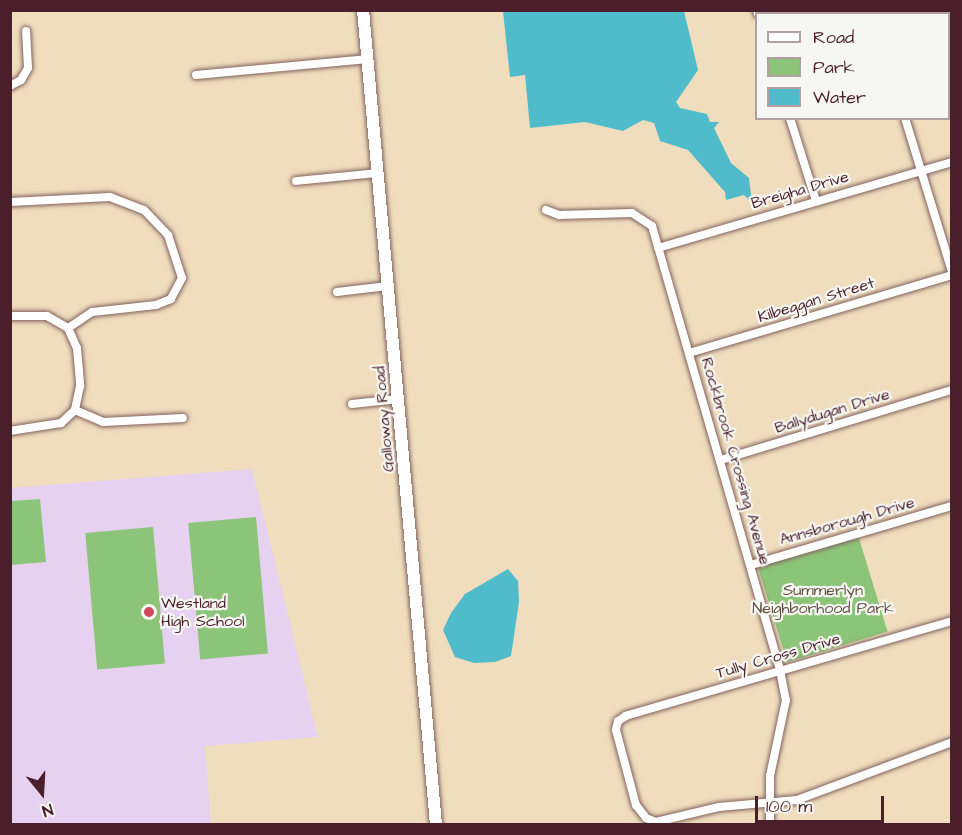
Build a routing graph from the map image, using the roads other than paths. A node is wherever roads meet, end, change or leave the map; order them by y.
1 (363, 10) edge
2 (26, 31) dead end
3 (368, 59) junction
4 (196, 75) dead end
5 (10, 86) edge
6 (791, 120) edge
7 (906, 120) edge
8 (951, 162) edge
9 (921, 171) junction
10 (378, 172) junction
11 (296, 181) dead end
12 (816, 201) junction
13 (10, 202) edge
14 (546, 210) dead end
15 (658, 248) junction
16 (951, 274) edge
17 (388, 286) junction
18 (337, 292) dead end
19 (10, 316) edge
20 (68, 328) junction
21 (690, 353) junction
22 (951, 390) edge
23 (399, 399) junction
24 (352, 404) dead end
25 (75, 410) junction
26 (183, 418) dead end
27 (10, 431) edge
28 (721, 460) junction
29 (951, 506) edge
30 (751, 565) junction
31 (951, 621) edge
32 (780, 670) junction
33 (951, 742) edge
34 (768, 805) junction
35 (644, 821) edge
36 (436, 825) edge
37 (770, 825) edge

1 - 3 street, Galloway Road
2 - 5 street
3 - 4 street
3 - 10 street, Galloway Road
6 - 12 street
7 - 9 street
8 - 9 street, Breigha Drive
9 - 12 street, Breigha Drive
9 - 16 street
10 - 11 street
10 - 17 street, Galloway Road
12 - 15 street, Breigha Drive
13 - 20 street
14 - 15 street, Rockbrook Crossing Avenue
15 - 21 street, Rockbrook Crossing Avenue
16 - 21 street, Kilbeggan Street
17 - 18 street
17 - 23 street, Galloway Road
19 - 20 street
20 - 25 street
21 - 28 street, Rockbrook Crossing Avenue
22 - 28 street, Ballydugan Drive
23 - 24 street
23 - 36 street, Galloway Road
25 - 26 street
25 - 27 street
28 - 30 street, Rockbrook Crossing Avenue
29 - 30 street, Annsborough Drive
30 - 32 street, Rockbrook Crossing Avenue
31 - 32 street, Tully Cross Drive
32 - 34 street, Rockbrook Crossing Avenue
32 - 35 street, Tully Cross Drive
33 - 34 street
34 - 35 street
34 - 37 street, Rockbrook Crossing Avenue

